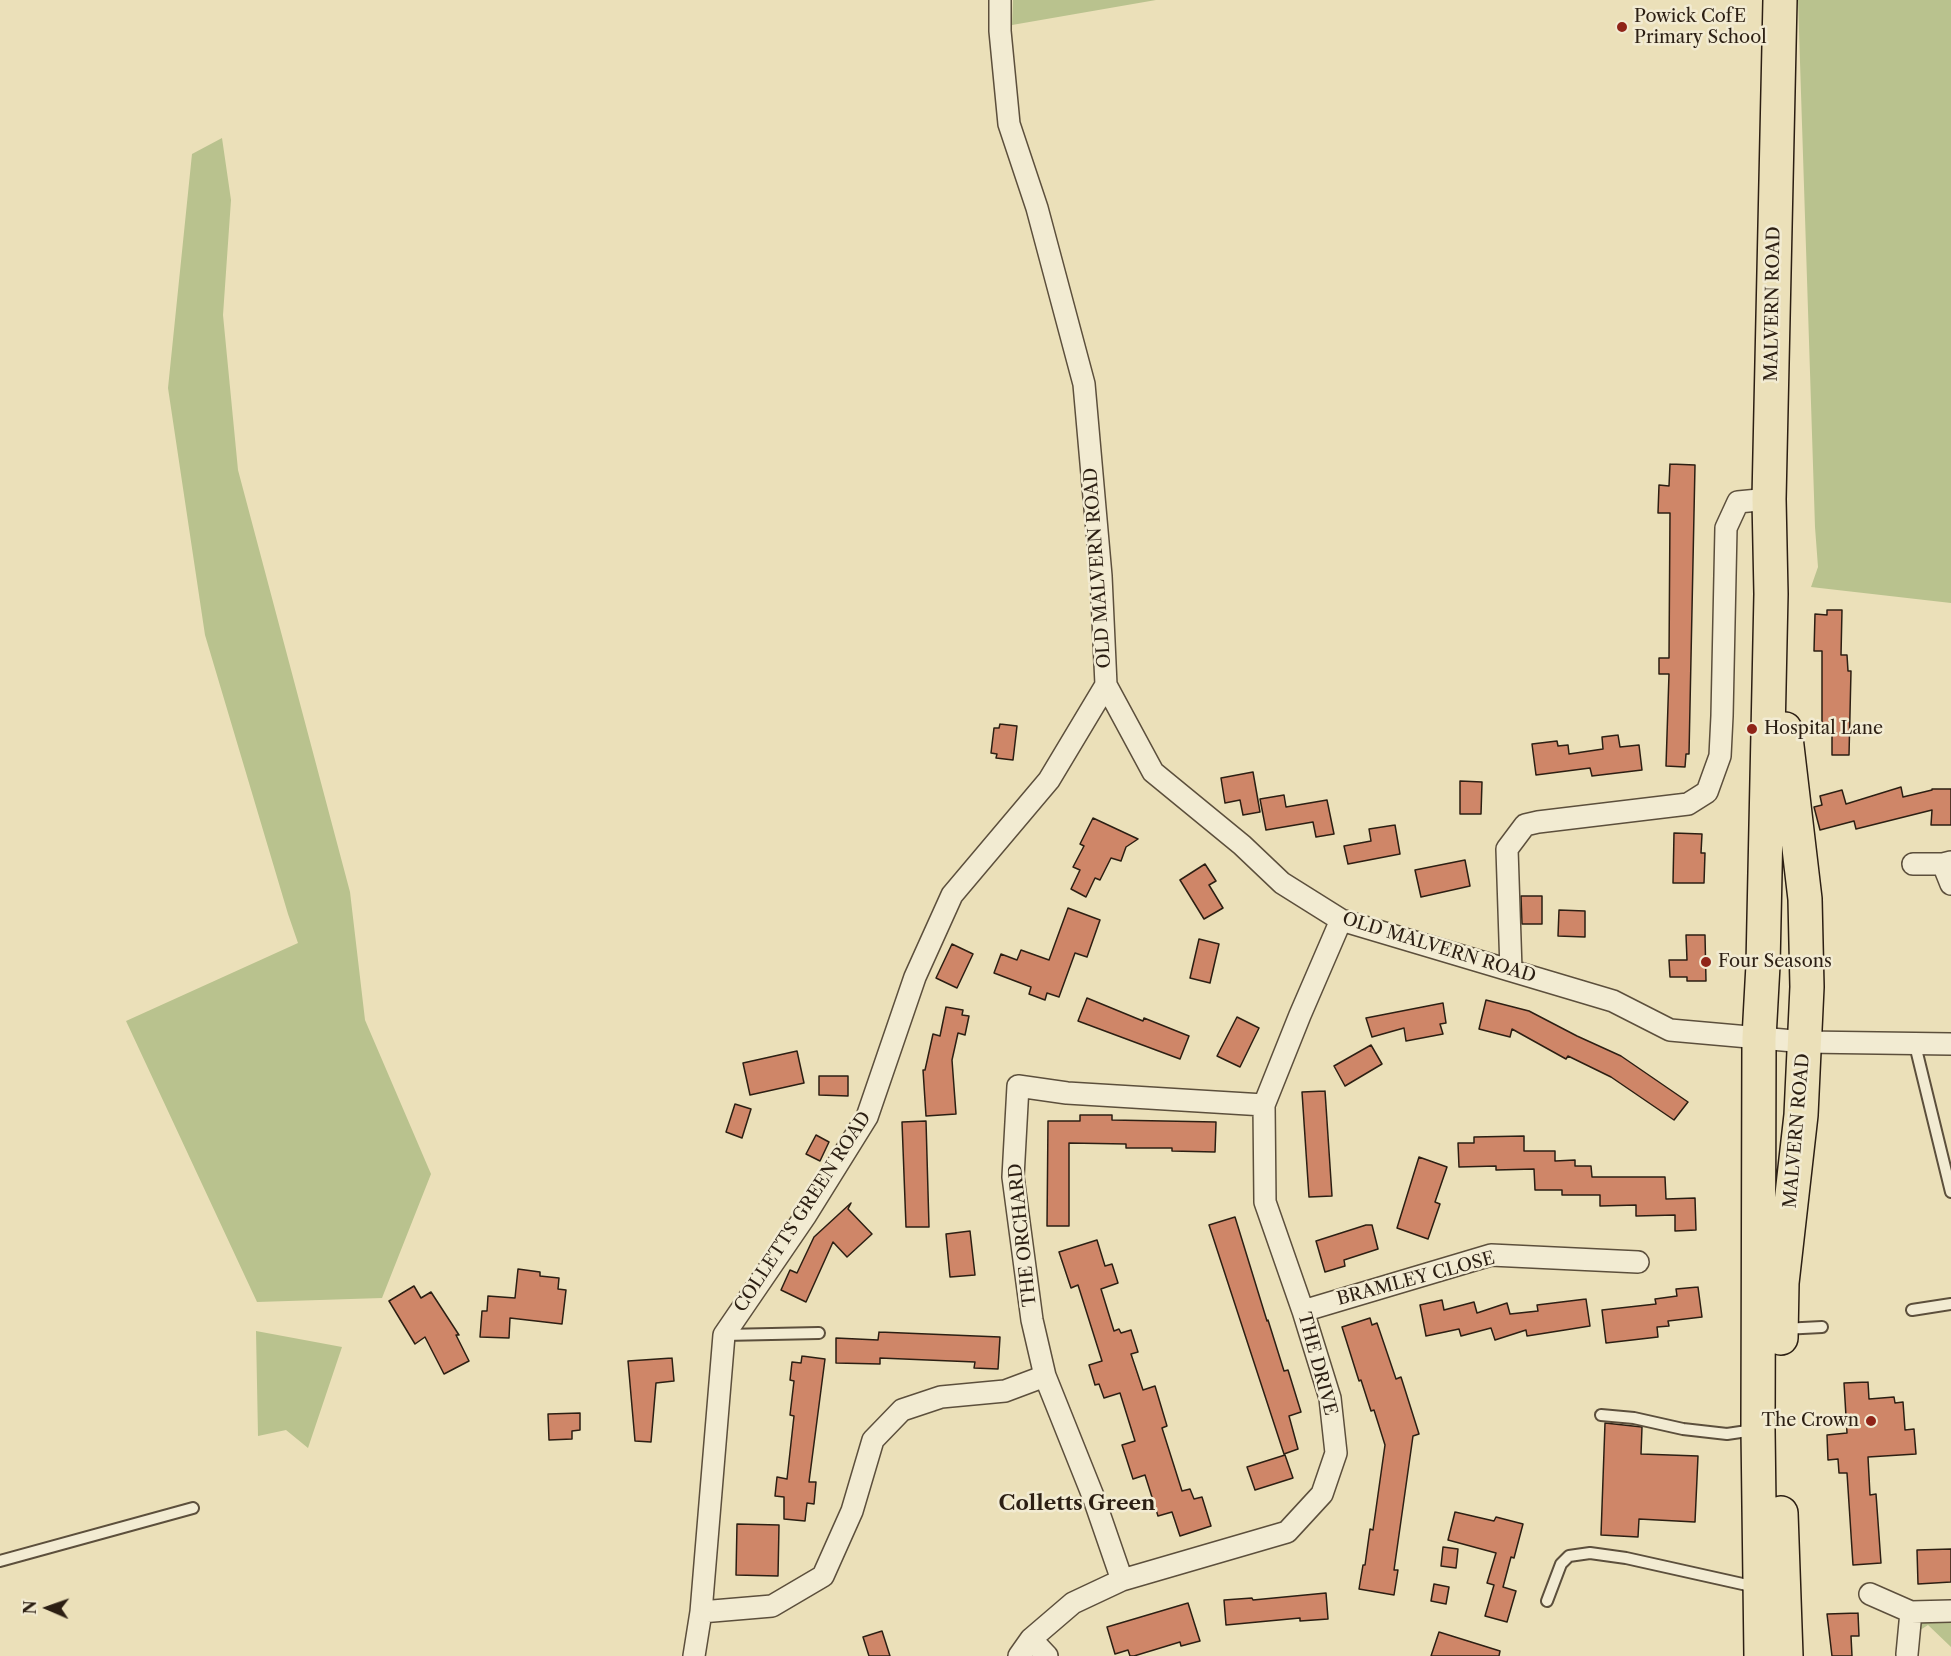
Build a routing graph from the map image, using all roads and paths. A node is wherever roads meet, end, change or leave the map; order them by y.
1 (1000, 0) edge
2 (1780, 0) edge
3 (1769, 499) junction
4 (1771, 608) junction
5 (1106, 685) junction
6 (1947, 863) edge
7 (1913, 864) dead end
8 (1951, 884) edge
9 (1341, 920) junction
10 (1511, 969) junction
11 (1760, 1038) junction
12 (1805, 1042) junction
13 (1951, 1044) edge
14 (1915, 1045) junction
15 (1264, 1105) junction
16 (1951, 1192) edge
17 (1638, 1262) dead end
18 (1951, 1304) edge
19 (1912, 1310) dead end
20 (1303, 1311) junction
21 (1822, 1328) dead end
22 (819, 1333) dead end
23 (724, 1335) junction
24 (1770, 1342) junction
25 (1045, 1376) junction
26 (1601, 1415) dead end
27 (1768, 1430) junction
28 (193, 1508) dead end
29 (0, 1561) edge
30 (1122, 1580) junction
31 (1760, 1588) junction
32 (1870, 1594) dead end
33 (1547, 1602) dead end
34 (1951, 1611) edge
35 (701, 1612) junction
36 (1911, 1612) junction
37 (1025, 1648) edge
38 (1906, 1654) dead end
39 (694, 1656) edge
40 (1047, 1656) edge
41 (1761, 1656) edge
42 (1786, 1656) edge

1 - 5 street, OLD MALVERN ROAD
2 - 3 highway, MALVERN ROAD
3 - 4 highway, MALVERN ROAD
3 - 10 street
4 - 11 highway, MALVERN ROAD
4 - 12 highway, MALVERN ROAD
5 - 9 street, OLD MALVERN ROAD
5 - 23 street, COLLETTS GREEN ROAD
6 - 7 street
6 - 8 street
9 - 10 street, OLD MALVERN ROAD
9 - 15 street, THE DRIVE
10 - 11 street, OLD MALVERN ROAD
11 - 12 street, OLD MALVERN ROAD
11 - 24 highway, MALVERN ROAD
12 - 14 street
12 - 24 highway, MALVERN ROAD
13 - 14 street
14 - 16 lane
15 - 20 street, THE DRIVE
15 - 25 street, THE ORCHARD
17 - 20 street, BRAMLEY CLOSE
18 - 19 lane
20 - 30 street, THE DRIVE
21 - 24 lane
22 - 23 lane
23 - 35 street, COLLETTS GREEN ROAD
24 - 27 highway, MALVERN ROAD
25 - 30 street, THE ORCHARD
25 - 35 street
26 - 27 lane
27 - 31 highway, MALVERN ROAD
27 - 42 highway, MALVERN ROAD
28 - 29 lane
30 - 37 street, THE DRIVE
31 - 33 lane
31 - 41 highway, MALVERN ROAD
32 - 36 street
34 - 36 street
35 - 39 street, COLLETTS GREEN ROAD
36 - 38 street
37 - 40 street, THE DRIVE

